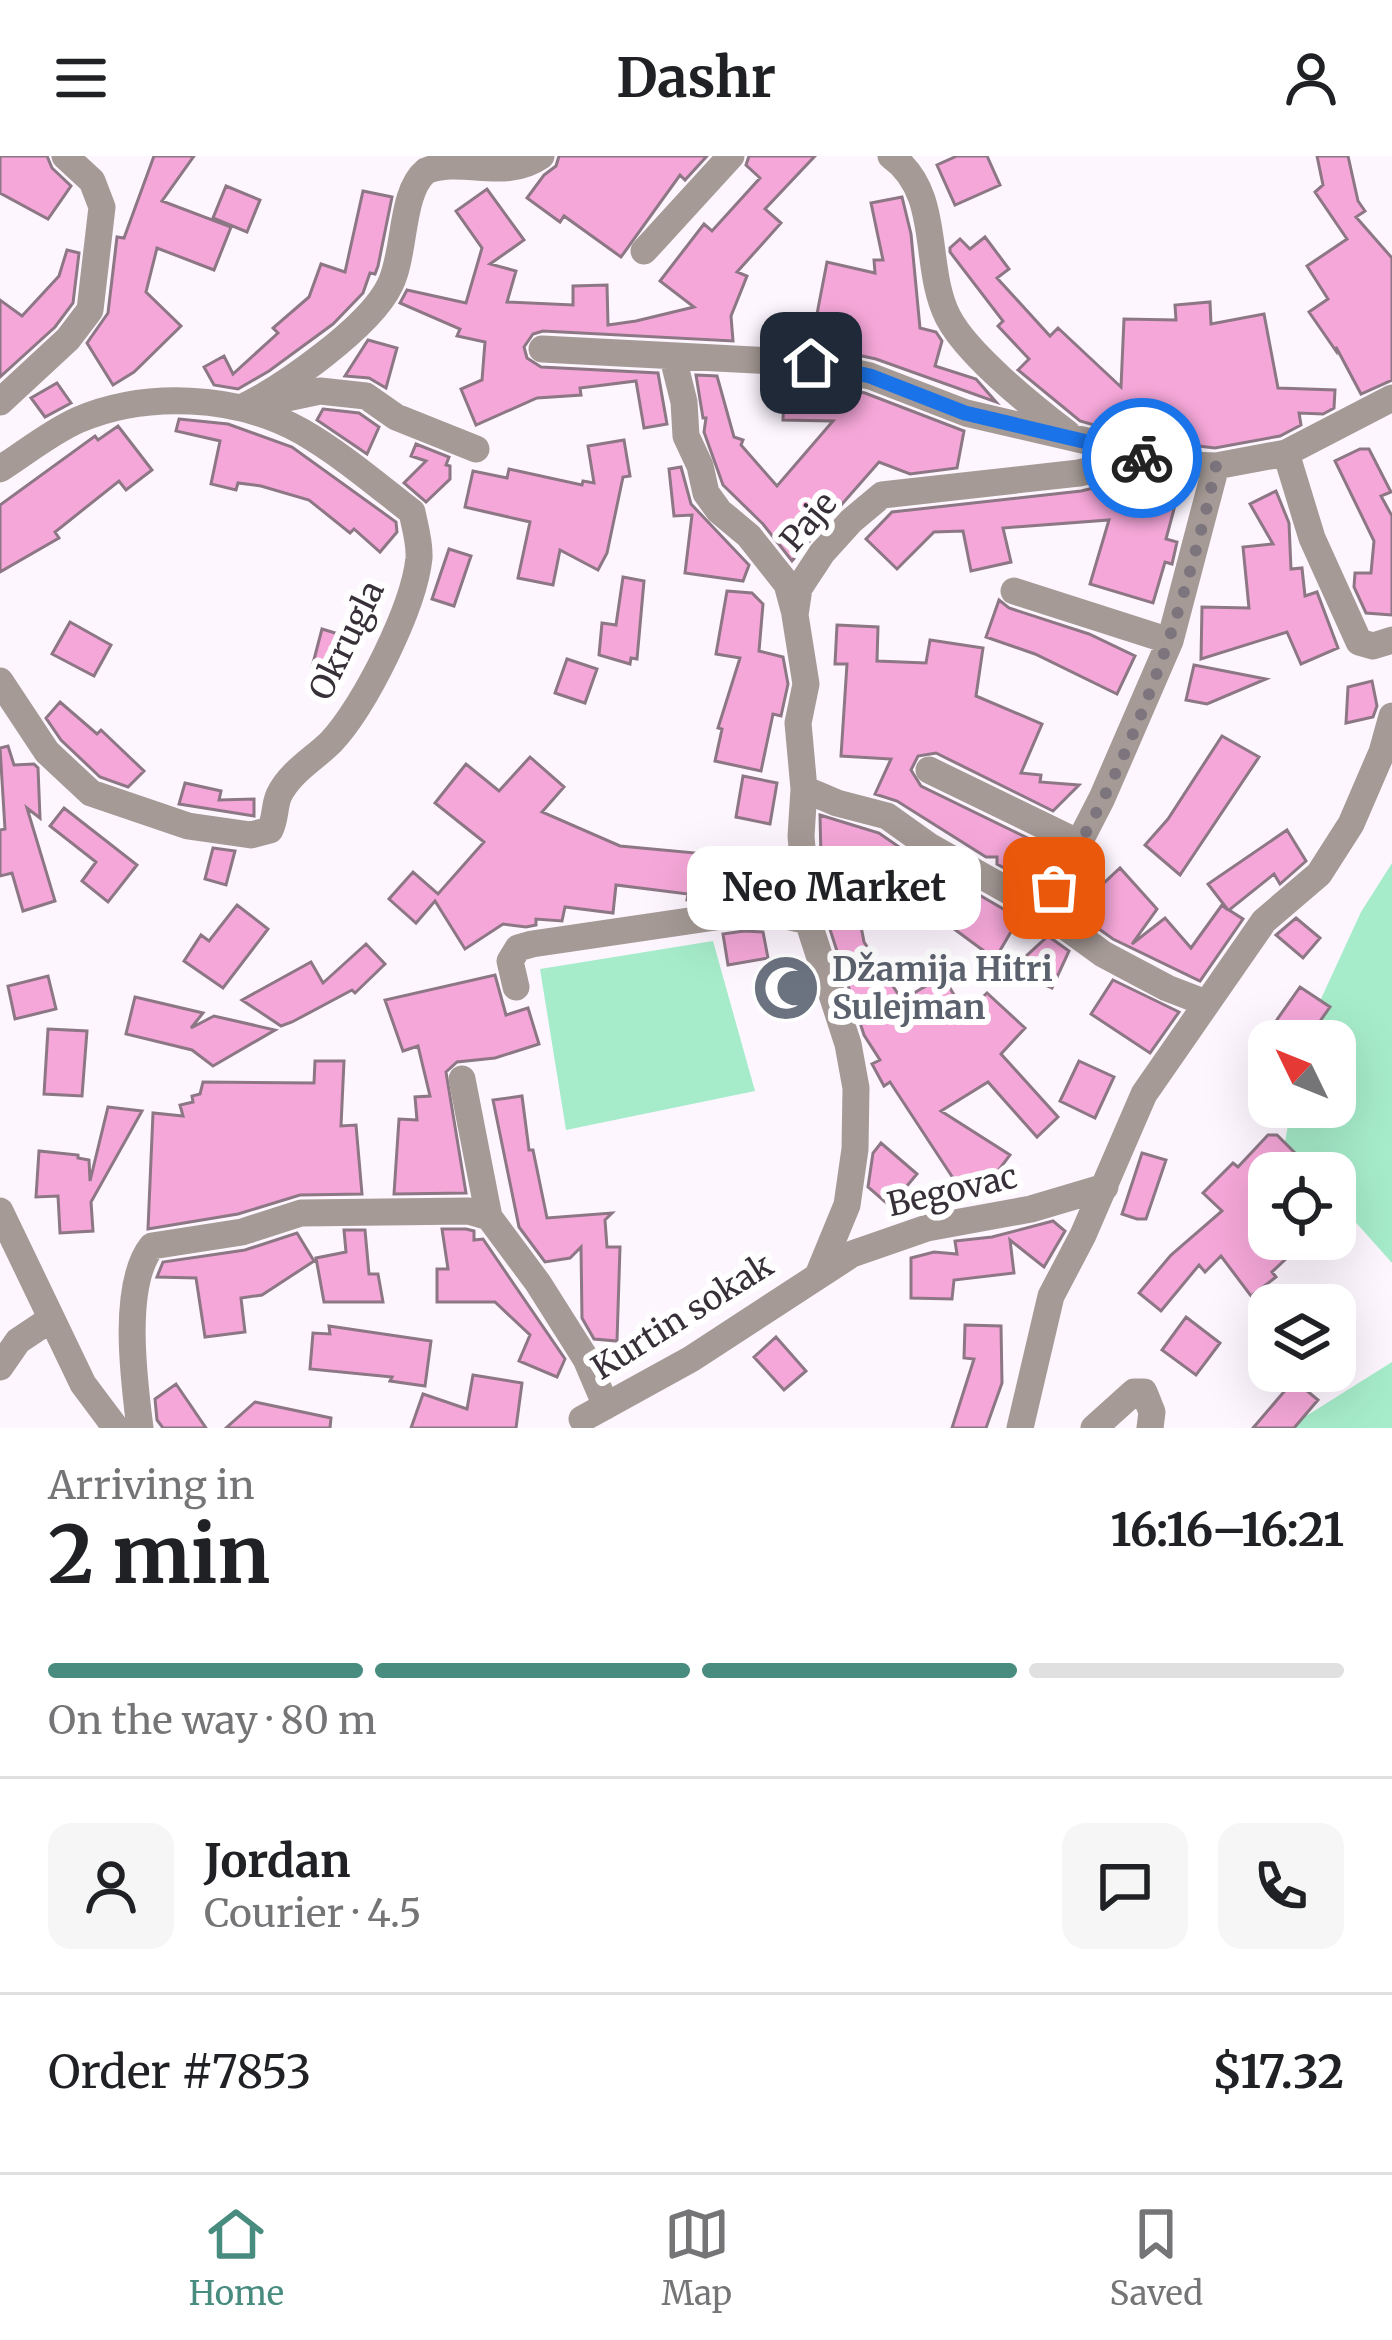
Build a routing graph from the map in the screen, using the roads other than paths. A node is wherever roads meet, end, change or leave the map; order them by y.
1 (65, 156) edge
2 (541, 156) edge
3 (731, 156) edge
4 (891, 156) edge
5 (644, 250) dead end
6 (542, 349) dead end
7 (673, 358) junction
8 (1392, 398) edge
9 (0, 402) edge
10 (241, 408) junction
11 (1074, 439) junction
12 (476, 449) dead end
13 (1286, 454) junction
14 (1142, 458) junction
15 (1216, 466) junction
16 (0, 469) edge
17 (1014, 592) dead end
18 (795, 615) junction
19 (1392, 640) edge
20 (1170, 641) junction
21 (0, 681) edge
22 (1392, 716) edge
23 (929, 770) dead end
24 (804, 789) junction
25 (1081, 844) junction
26 (1044, 911) junction
27 (808, 921) junction
28 (516, 987) dead end
29 (1207, 1003) junction
30 (462, 1079) dead end
31 (1105, 1187) junction
32 (0, 1211) edge
33 (489, 1217) junction
34 (819, 1273) junction
35 (50, 1318) junction
36 (0, 1367) edge
37 (1026, 1425) edge
38 (116, 1428) edge
39 (140, 1428) edge
40 (1094, 1428) edge
41 (1150, 1428) edge

1 - 9 street
2 - 10 street
3 - 5 street
4 - 11 street
6 - 7 street
7 - 11 street
7 - 18 street
8 - 13 street
10 - 12 street
10 - 16 street, Okrugla
10 - 21 street, Okrugla
11 - 14 street
13 - 15 street
13 - 19 street
14 - 15 street
14 - 18 street, Paje
15 - 20 street
17 - 20 street
18 - 24 street
20 - 25 street
22 - 29 street
23 - 25 street
24 - 26 street
24 - 27 street
25 - 26 street
26 - 29 street
27 - 28 street
27 - 34 street
29 - 31 street
30 - 33 street
31 - 34 street, Begovac
31 - 37 street
32 - 35 street
33 - 34 street, Kurtin sokak
33 - 39 street
35 - 36 street
35 - 38 street
40 - 41 street

